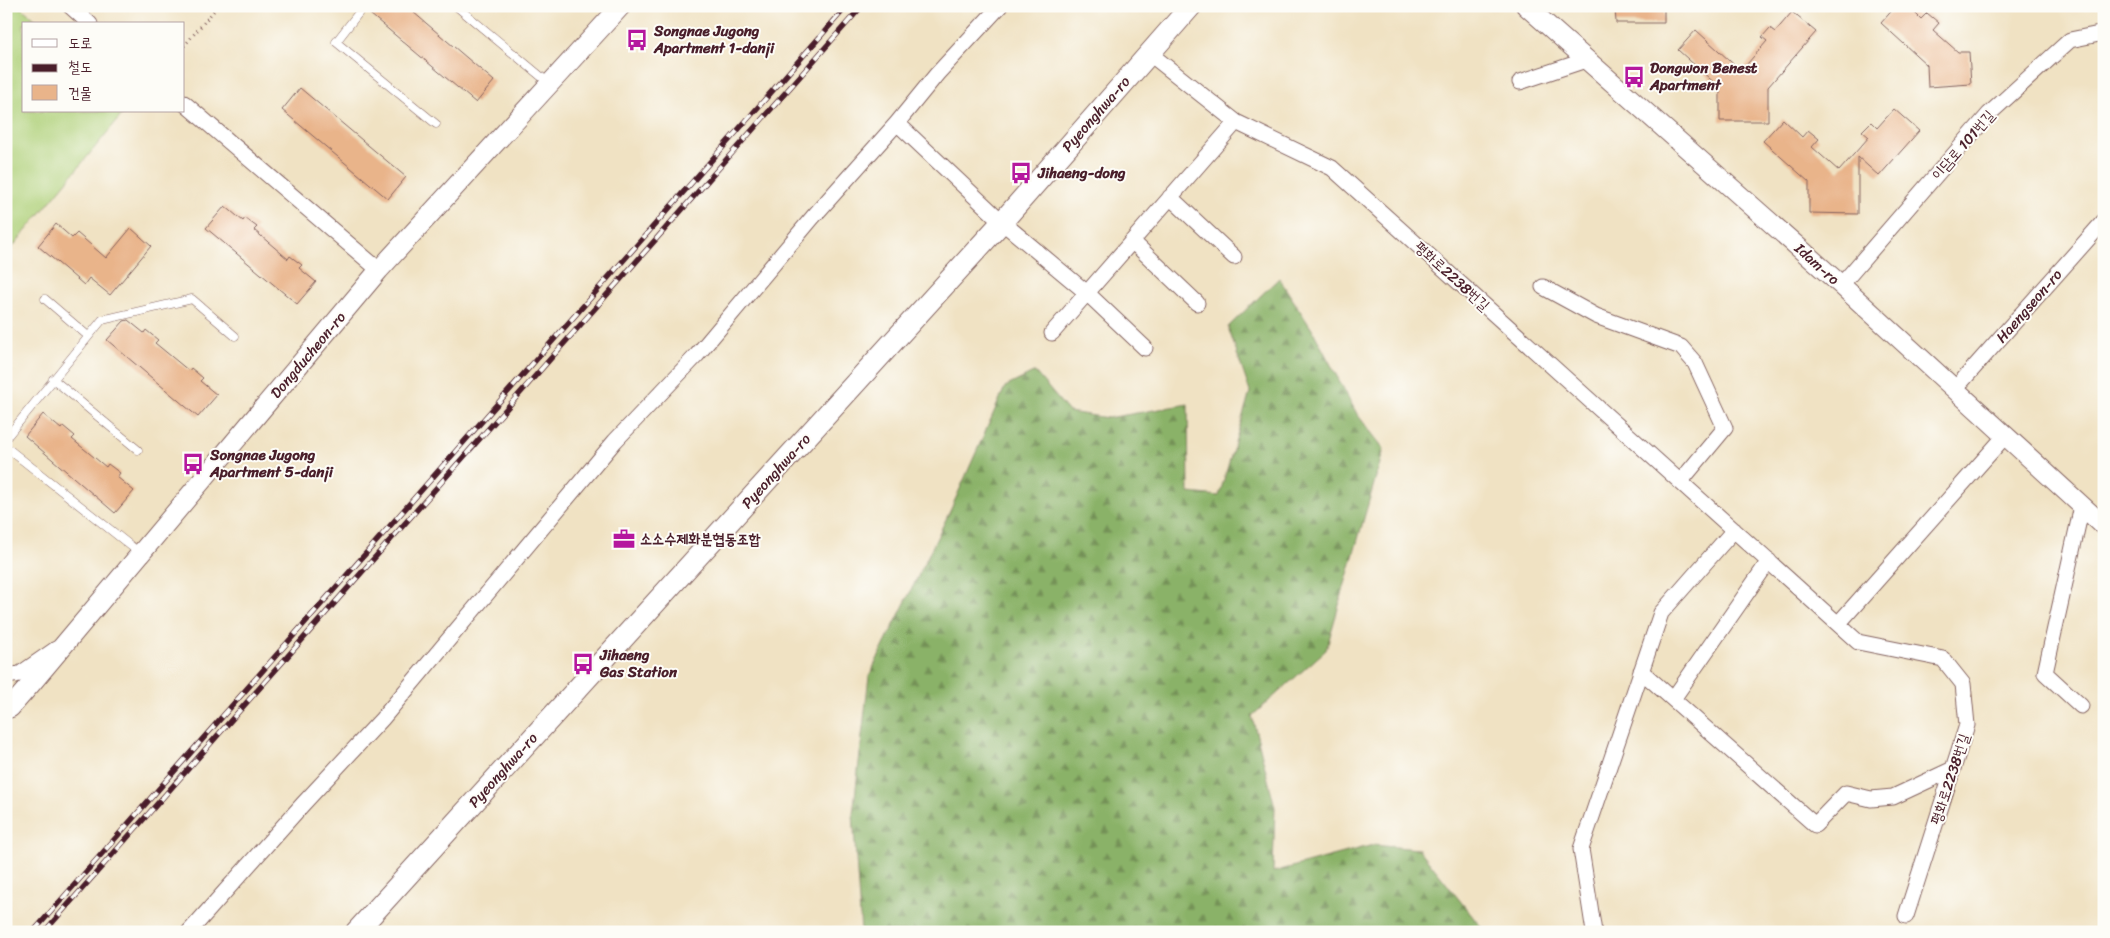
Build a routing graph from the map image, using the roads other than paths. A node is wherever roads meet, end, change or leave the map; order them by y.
1 (70, 6) edge
2 (364, 6) edge
3 (456, 6) edge
4 (621, 6) edge
5 (1000, 6) edge
6 (1191, 6) edge
7 (1526, 6) edge
8 (88, 22) edge
9 (2104, 33) edge
10 (1149, 53) junction
11 (1586, 60) junction
12 (1520, 82) dead end
13 (550, 84) junction
14 (185, 104) edge
15 (1236, 122) junction
16 (897, 123) junction
17 (436, 124) dead end
18 (1170, 197) junction
19 (2104, 221) edge
20 (1002, 222) junction
21 (1132, 241) junction
22 (1234, 257) dead end
23 (379, 270) junction
24 (1841, 285) junction
25 (1543, 287) dead end
26 (1086, 293) junction
27 (44, 298) dead end
28 (1198, 303) dead end
29 (1052, 333) dead end
30 (88, 336) junction
31 (235, 336) dead end
32 (1145, 348) dead end
33 (53, 379) junction
34 (1954, 390) junction
35 (2005, 436) junction
36 (6, 438) edge
37 (6, 447) edge
38 (138, 450) dead end
39 (1680, 482) junction
40 (2082, 506) junction
41 (2104, 526) edge
42 (1734, 530) junction
43 (141, 554) junction
44 (1769, 562) junction
45 (1838, 624) junction
46 (67, 642) junction
47 (1641, 671) junction
48 (6, 676) edge
49 (1673, 699) junction
50 (2081, 706) dead end
51 (8, 709) edge
52 (1953, 769) junction
53 (1906, 916) dead end
54 (192, 931) edge
55 (356, 932) edge
56 (1594, 932) edge

1 - 8 street
2 - 17 lane
3 - 13 lane
4 - 13 street, Dongducheon-ro
5 - 16 street
6 - 10 main road, Pyeonghwa-ro
7 - 11 street, Idam-ro
9 - 24 street, 이담로 101번길
10 - 15 street, 평화로2238번길
10 - 20 main road, Pyeonghwa-ro
11 - 12 street
11 - 24 street, Idam-ro
13 - 23 street, Dongducheon-ro
14 - 23 street
15 - 18 street
15 - 39 street, 평화로2238번길
16 - 20 street
16 - 54 street
18 - 21 street
18 - 22 street
19 - 34 street, Haengseon-ro
20 - 26 street
20 - 55 main road, Pyeonghwa-ro
21 - 26 street
21 - 28 street
23 - 43 street, Dongducheon-ro
24 - 34 street, Idam-ro
25 - 39 street
26 - 29 street
26 - 32 street
27 - 30 lane
30 - 31 lane
30 - 33 lane
33 - 36 lane
33 - 38 lane
34 - 35 street, Idam-ro
35 - 40 street, Idam-ro
35 - 45 street
37 - 43 lane
39 - 42 street, 평화로2238번길
40 - 41 street, Idam-ro
40 - 50 street
42 - 44 street, 평화로2238번길
42 - 47 street
43 - 46 street, Dongducheon-ro
44 - 45 street, 평화로2238번길
44 - 49 street
45 - 52 street, 평화로2238번길
46 - 48 street
46 - 51 street, Dongducheon-ro
47 - 49 street
47 - 56 street
49 - 52 street
52 - 53 street, 평화로2238번길

